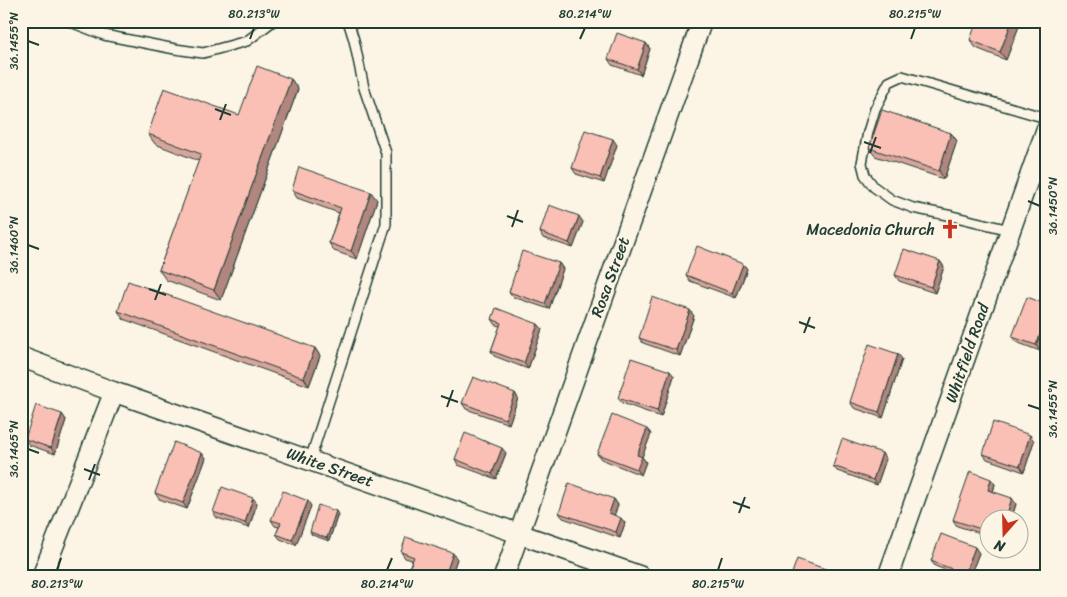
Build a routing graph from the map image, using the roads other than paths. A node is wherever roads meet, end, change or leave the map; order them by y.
1 (68, 21) edge
2 (273, 21) edge
3 (348, 21) edge
4 (702, 21) edge
5 (1046, 118) edge
6 (1046, 130) edge
7 (1010, 230) junction
8 (21, 357) edge
9 (114, 392) junction
10 (310, 460) junction
11 (518, 532) junction
12 (42, 576) edge
13 (504, 576) edge
14 (640, 576) edge
15 (888, 576) edge

1 - 2 lane
3 - 10 lane
4 - 11 street, Rosa Street
5 - 7 lane
6 - 7 street, Whitfield Road
7 - 15 street, Whitfield Road
8 - 9 street, White Street
9 - 10 street, White Street
9 - 12 street
10 - 11 street, White Street
11 - 13 street, Rosa Street
11 - 14 street, White Street

